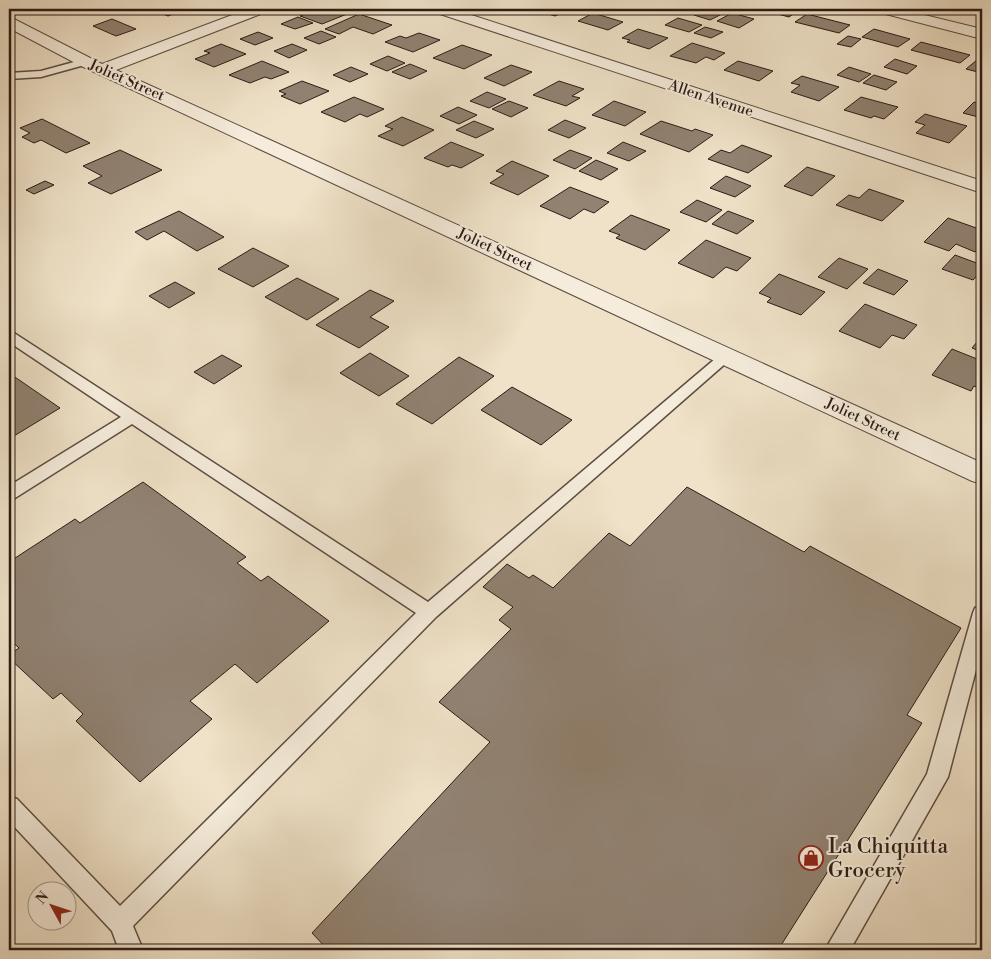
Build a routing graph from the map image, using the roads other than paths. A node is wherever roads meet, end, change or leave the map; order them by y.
1 (260, 9) edge
2 (439, 9) edge
3 (883, 9) edge
4 (9, 22) edge
5 (982, 34) edge
6 (94, 65) junction
7 (9, 76) edge
8 (982, 187) edge
9 (9, 336) edge
10 (727, 356) junction
11 (132, 417) junction
12 (982, 474) edge
13 (9, 494) edge
14 (429, 612) junction
15 (982, 613) edge
16 (9, 806) edge
17 (120, 923) junction
18 (131, 950) edge
19 (837, 950) edge

1 - 6 street
2 - 8 street, Allen Avenue
3 - 5 street
4 - 6 street, Joliet Street
6 - 7 lane
6 - 10 street, Joliet Street
9 - 11 lane
10 - 12 street, Joliet Street
10 - 14 lane
11 - 13 lane
11 - 14 lane
14 - 17 lane
15 - 19 lane
16 - 17 lane
17 - 18 lane

